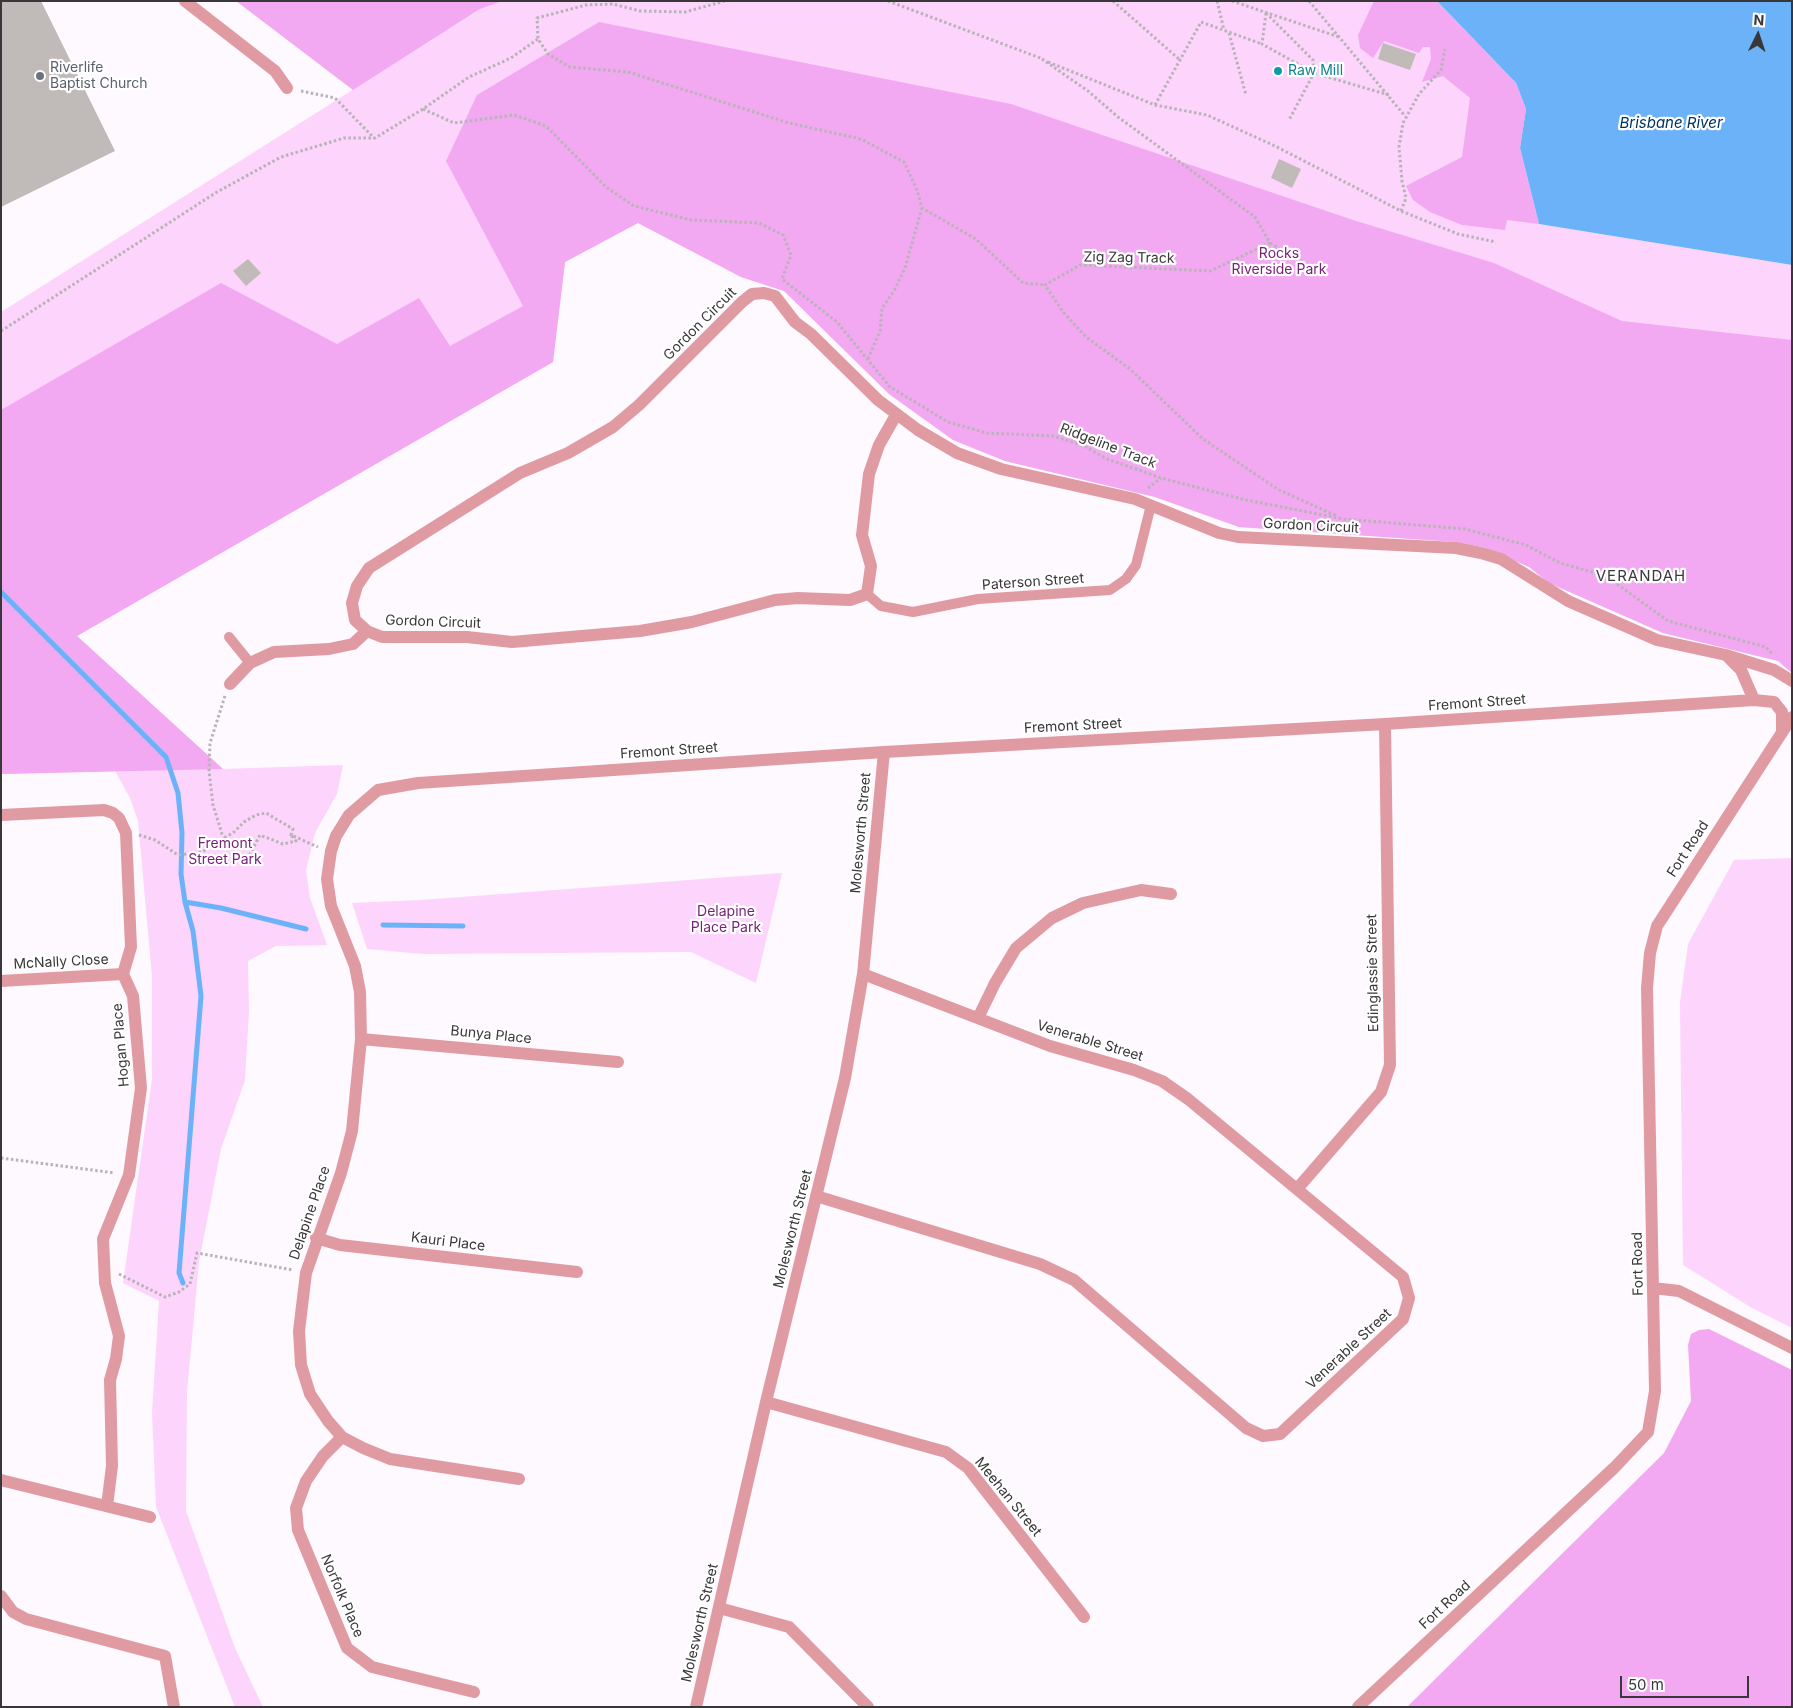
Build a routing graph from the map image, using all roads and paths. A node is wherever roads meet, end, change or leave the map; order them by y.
1 (185, 1) edge
2 (725, 1) edge
3 (888, 1) edge
4 (1113, 1) edge
5 (1217, 1) edge
6 (1232, 1) edge
7 (1310, 1) edge
8 (1266, 13) junction
9 (1224, 30) junction
10 (1229, 32) junction
11 (1339, 37) junction
12 (538, 39) junction
13 (1262, 44) junction
14 (1445, 49) dead end
15 (1042, 59) junction
16 (1180, 60) junction
17 (1314, 73) junction
18 (287, 88) joint
19 (1246, 94) dead end
20 (1389, 95) junction
21 (1155, 105) junction
22 (423, 109) junction
23 (1405, 116) junction
24 (1289, 120) dead end
25 (375, 138) junction
26 (922, 208) junction
27 (1401, 211) junction
28 (1496, 242) dead end
29 (1270, 243) junction
30 (1315, 269) dead end
31 (1045, 285) junction
32 (1, 331) edge
33 (868, 359) junction
34 (896, 415) junction
35 (1151, 505) junction
36 (1344, 519) junction
37 (867, 594) junction
38 (367, 630) junction
39 (229, 636) dead end
40 (1726, 655) junction
41 (1777, 660) dead end
42 (250, 663) junction
43 (1792, 681) edge
44 (230, 684) joint
45 (1754, 700) junction
46 (1792, 717) edge
47 (1385, 724) junction
48 (1782, 733) junction
49 (884, 752) junction
50 (1, 815) edge
51 (349, 815) joint
52 (126, 833) junction
53 (291, 835) junction
54 (225, 838) junction
55 (331, 851) junction
56 (1171, 894) dead end
57 (122, 974) junction
58 (863, 974) junction
59 (1, 981) edge
60 (978, 1018) junction
61 (361, 1039) junction
62 (618, 1062) dead end
63 (1, 1158) edge
64 (128, 1175) junction
65 (1297, 1189) junction
66 (816, 1196) junction
67 (316, 1238) junction
68 (577, 1272) dead end
69 (118, 1273) dead end
70 (306, 1273) junction
71 (1653, 1288) junction
72 (1792, 1348) edge
73 (766, 1402) junction
74 (342, 1437) junction
75 (1, 1480) edge
76 (519, 1480) dead end
77 (107, 1506) junction
78 (150, 1517) dead end
79 (1, 1596) edge
80 (718, 1608) junction
81 (1084, 1617) dead end
82 (474, 1692) dead end
83 (174, 1707) edge
84 (696, 1707) edge
85 (868, 1707) edge
86 (1358, 1707) edge

1 - 18 street
2 - 12 path
3 - 15 path
4 - 16 path
5 - 9 path
6 - 8 path
7 - 11 path
8 - 11 path
8 - 13 path
8 - 17 path
9 - 10 path
9 - 16 path
10 - 13 path
10 - 19 path
11 - 20 path
12 - 22 path
12 - 26 path
13 - 17 path
14 - 23 path
15 - 21 path
15 - 29 path
16 - 21 path
17 - 20 path
17 - 24 path
18 - 25 path
20 - 23 path
21 - 27 path
22 - 25 path
22 - 33 path, Ridgeline Track
23 - 27 path
25 - 32 path
26 - 31 path
26 - 33 path
27 - 28 path
29 - 30 path
29 - 31 path, Zig Zag Track
31 - 36 path
33 - 36 path, Ridgeline Track
34 - 35 street, Gordon Circuit
34 - 37 street
34 - 38 street, Gordon Circuit
35 - 37 lane, Paterson Street
35 - 40 street, Gordon Circuit
36 - 41 path, Ridgeline Track
37 - 38 street, Gordon Circuit
38 - 42 street
39 - 42 lane
40 - 43 street, Gordon Circuit
40 - 45 street
42 - 44 street
44 - 54 path
45 - 47 street, Fremont Street
45 - 48 street, Fremont Street
46 - 48 street
47 - 49 street, Fremont Street
47 - 65 street, Edinglassie Street
48 - 71 street, Fort Road
49 - 51 street, Fremont Street
49 - 58 street, Molesworth Street
50 - 52 street
51 - 55 street, Delapine Place
52 - 54 path
52 - 57 street
53 - 54 path
53 - 54 path
53 - 55 path
55 - 61 street, Delapine Place
56 - 60 street
57 - 59 street, McNally Close
57 - 64 street, Hogan Place
58 - 60 street, Venerable Street
58 - 66 street, Molesworth Street
60 - 65 street, Venerable Street
61 - 62 street, Bunya Place
61 - 67 street, Delapine Place
63 - 64 path
64 - 77 street, Hogan Place
65 - 66 street, Venerable Street
66 - 73 street, Molesworth Street
67 - 68 street, Kauri Place
67 - 70 street, Delapine Place
69 - 70 path
70 - 74 street, Delapine Place
71 - 72 street
71 - 86 street, Fort Road
73 - 80 street, Molesworth Street
73 - 81 street, Meehan Street
74 - 76 street, Delapine Place
74 - 82 street, Norfolk Place
75 - 77 street
77 - 78 street
79 - 83 street
80 - 84 street, Molesworth Street
80 - 85 street

